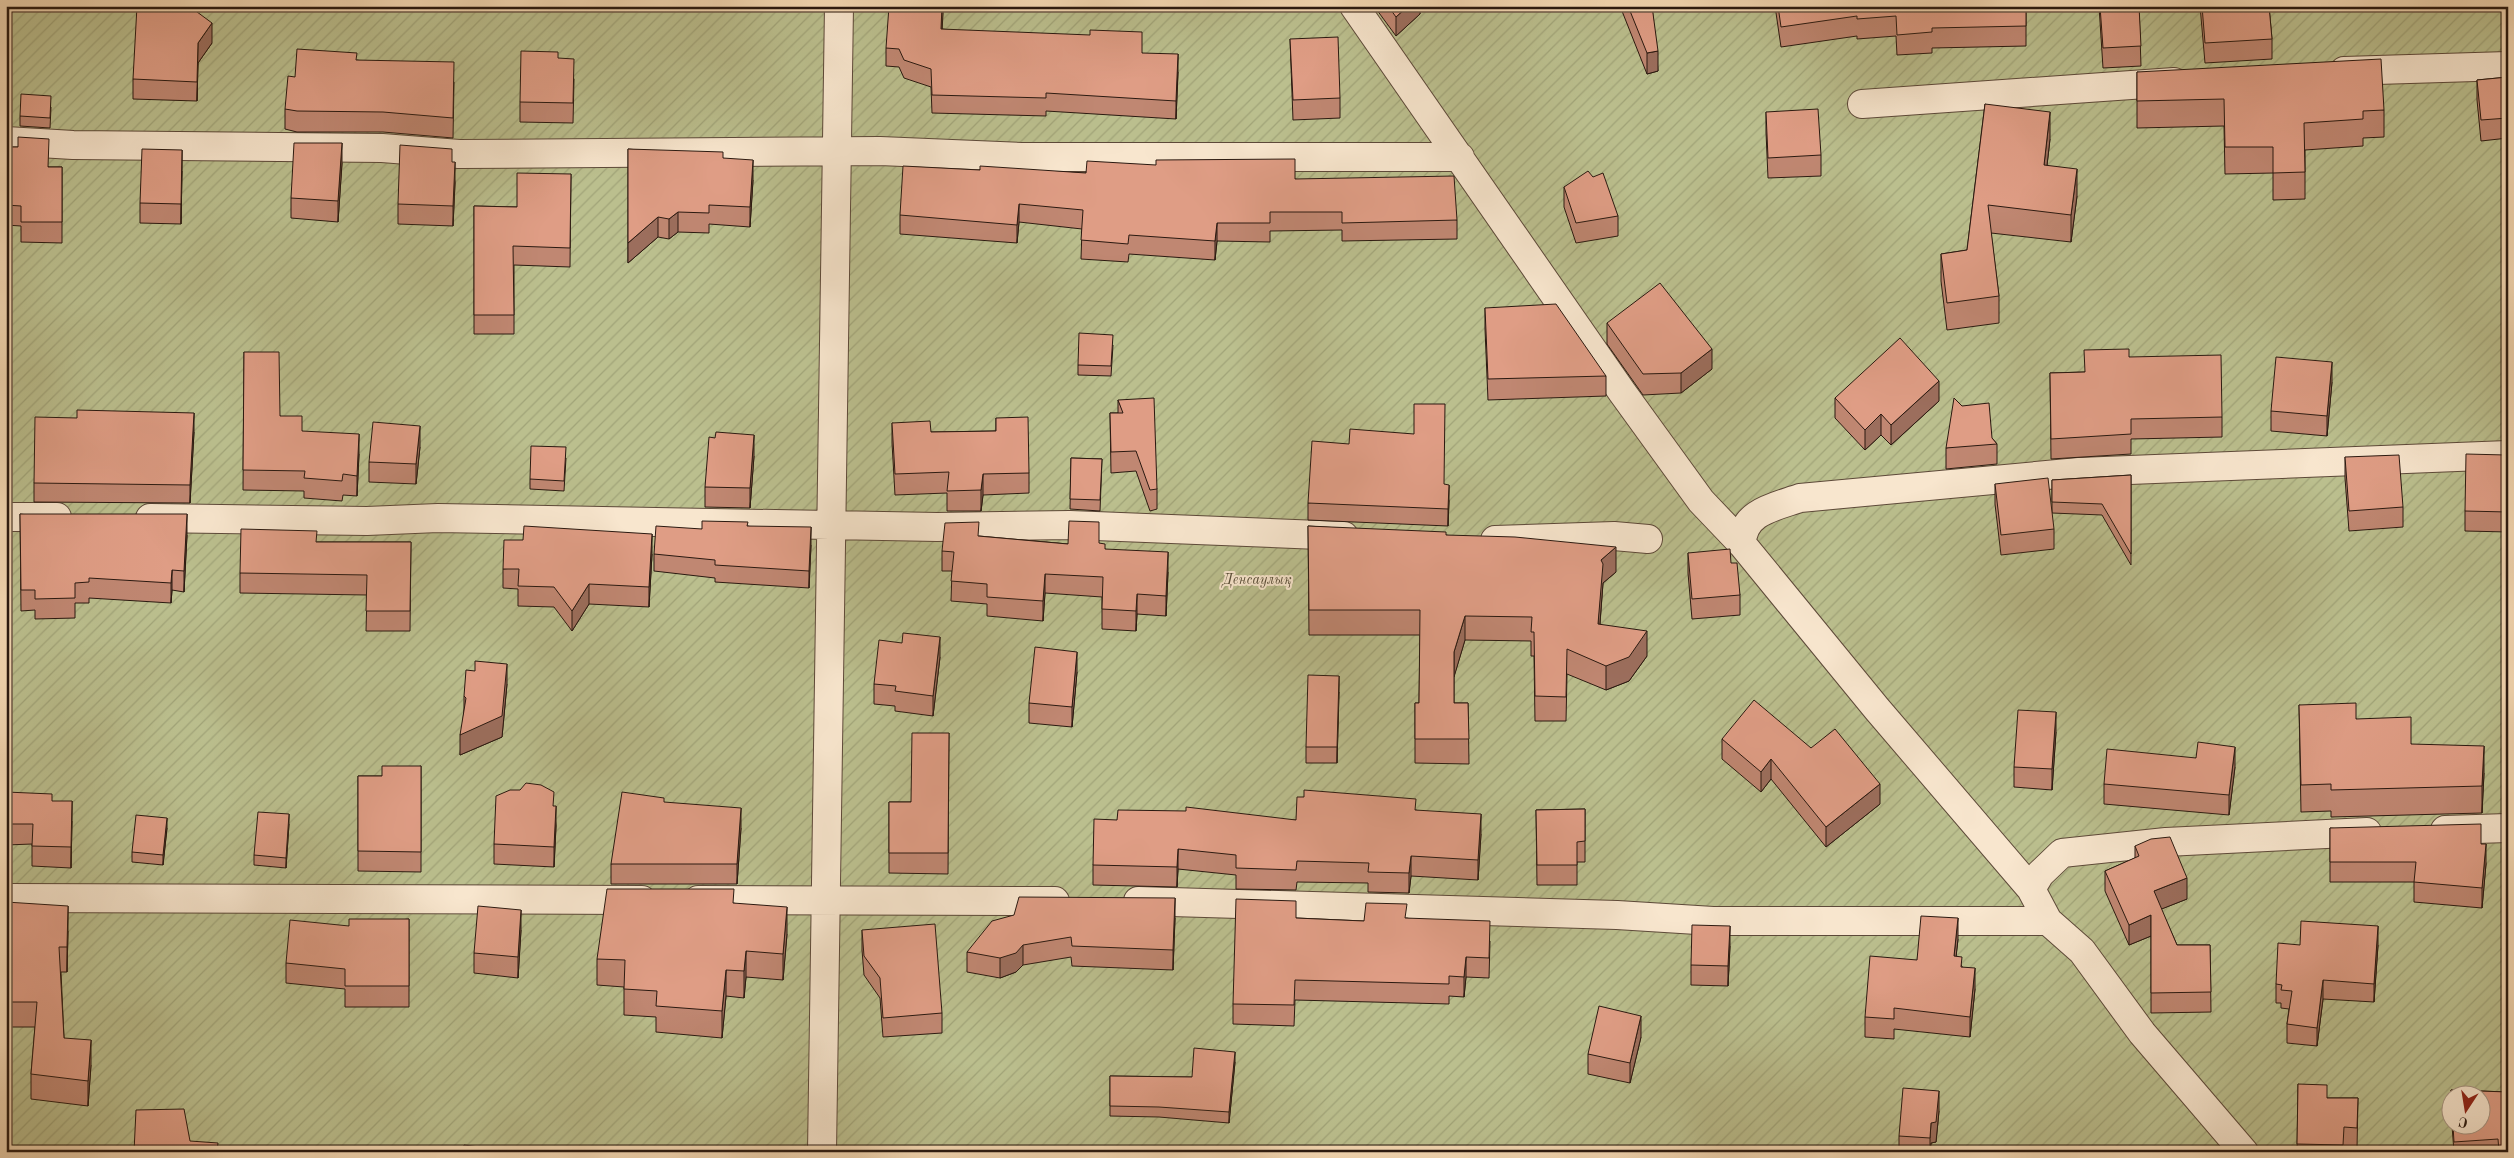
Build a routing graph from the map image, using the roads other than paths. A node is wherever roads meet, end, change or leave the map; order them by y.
1 (839, 6) edge
2 (1354, 6) edge
3 (2508, 66) edge
4 (2323, 72) edge
5 (2198, 80) edge
6 (1862, 104) dead end
7 (6, 142) edge
8 (837, 153) junction
9 (1460, 156) junction
10 (2508, 454) edge
11 (6, 517) edge
12 (82, 518) edge
13 (121, 518) edge
14 (830, 526) junction
15 (1367, 537) edge
16 (1648, 539) dead end
17 (1465, 542) edge
18 (1742, 544) junction
19 (2508, 828) edge
20 (2420, 830) edge
21 (2391, 831) edge
22 (2032, 889) junction
23 (6, 898) edge
24 (826, 900) junction
25 (1078, 901) edge
26 (1117, 901) edge
27 (2048, 921) junction
28 (822, 1152) edge
29 (2244, 1152) edge

1 - 8 street
2 - 9 street
3 - 4 street
5 - 6 street
7 - 8 street
8 - 9 street
8 - 14 street
9 - 18 street
10 - 18 street
11 - 12 street
13 - 14 street
14 - 15 street
14 - 24 street
16 - 17 street
18 - 22 street
19 - 20 street
21 - 22 street
22 - 27 street
23 - 24 street
24 - 25 street
24 - 28 street
26 - 27 street
27 - 29 street

